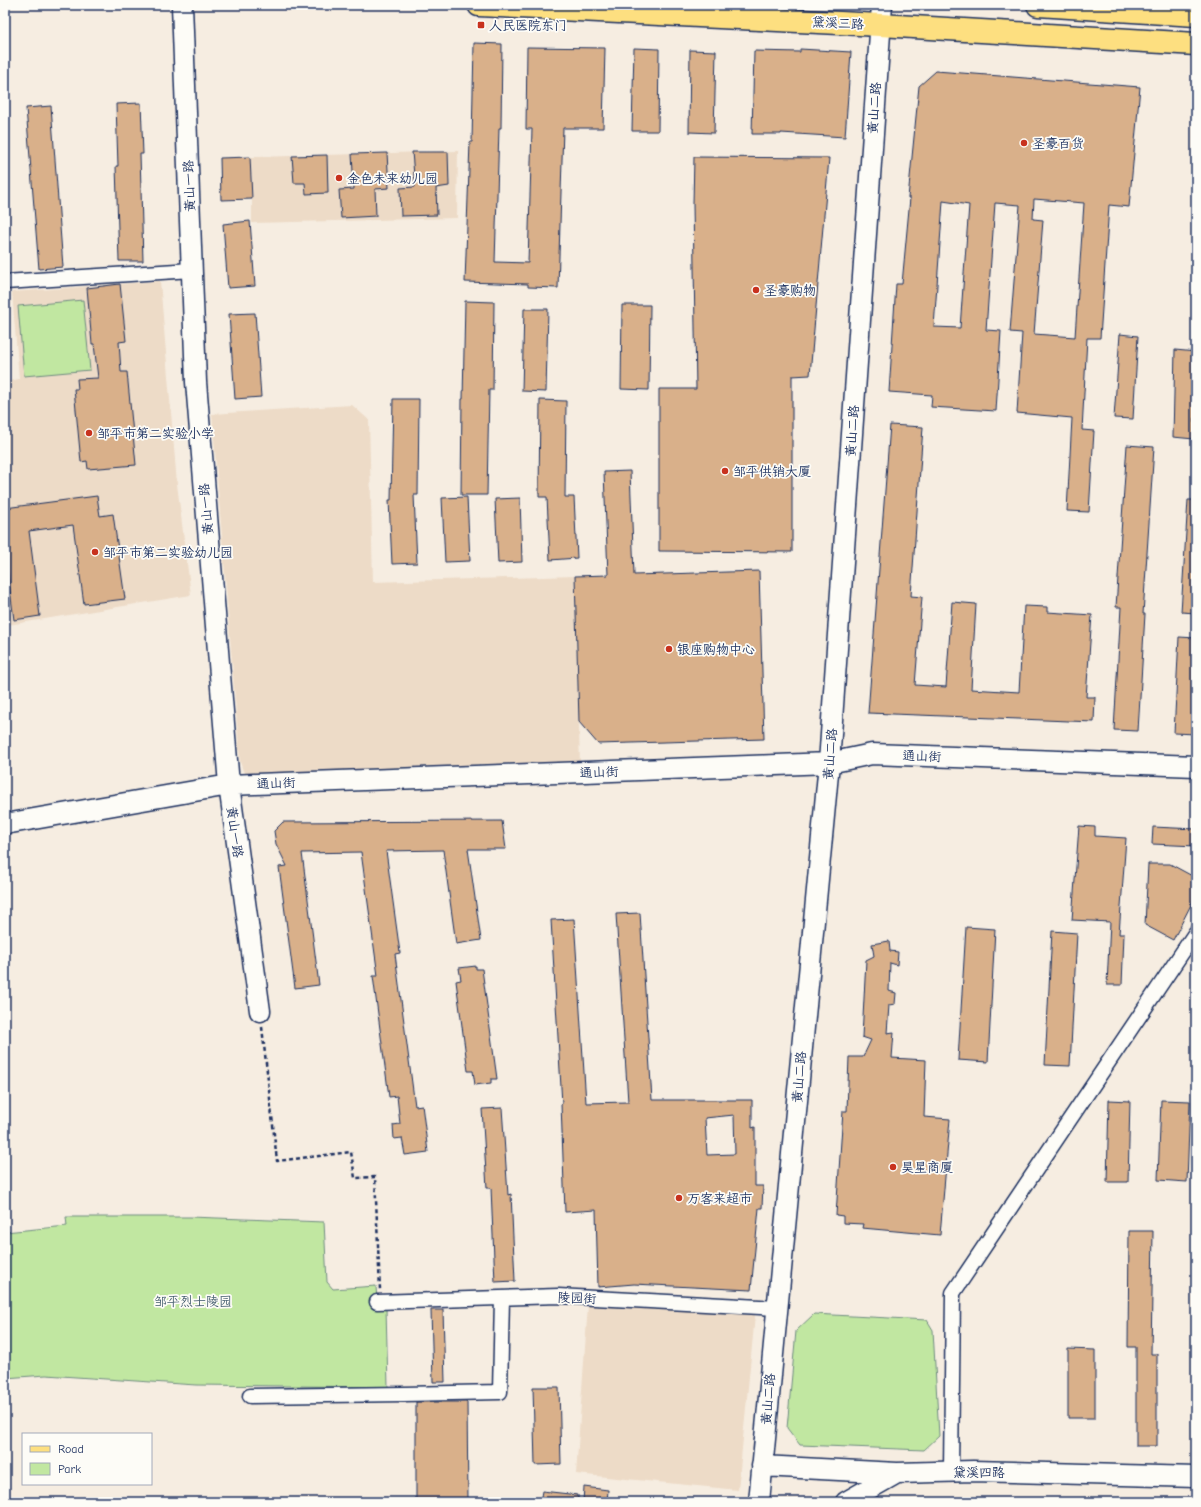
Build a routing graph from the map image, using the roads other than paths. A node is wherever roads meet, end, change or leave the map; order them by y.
1 (182, 5) edge
2 (479, 5) edge
3 (1038, 5) edge
4 (881, 15) edge
5 (1196, 15) edge
6 (1196, 44) edge
7 (192, 270) junction
8 (5, 282) edge
9 (829, 763) junction
10 (1196, 766) edge
11 (229, 785) junction
12 (5, 824) edge
13 (1196, 932) edge
14 (260, 1011) road end
15 (502, 1298) junction
16 (378, 1302) road end
17 (777, 1308) junction
18 (250, 1396) dead end
19 (762, 1466) junction
20 (951, 1472) junction
21 (897, 1473) junction
22 (1196, 1477) edge
23 (759, 1502) edge
24 (846, 1502) edge

1 - 7 street, 黄山一路
2 - 4 main road, 黛溪三路
3 - 5 main road
4 - 6 main road, 黛溪三路
4 - 9 street, 黄山二路
7 - 8 street
7 - 11 street, 黄山一路
9 - 10 street, 通山街
9 - 11 street, 通山街
9 - 17 street, 黄山二路
11 - 12 street, 通山街
11 - 14 street, 黄山一路
13 - 20 street
15 - 16 street, 陵园街
15 - 17 street, 陵园街
15 - 18 street
17 - 19 street, 黄山二路
19 - 21 street, 黛溪四路
19 - 23 street, 黄山二路
20 - 21 street, 黛溪四路
20 - 22 street, 黛溪四路
21 - 24 street

